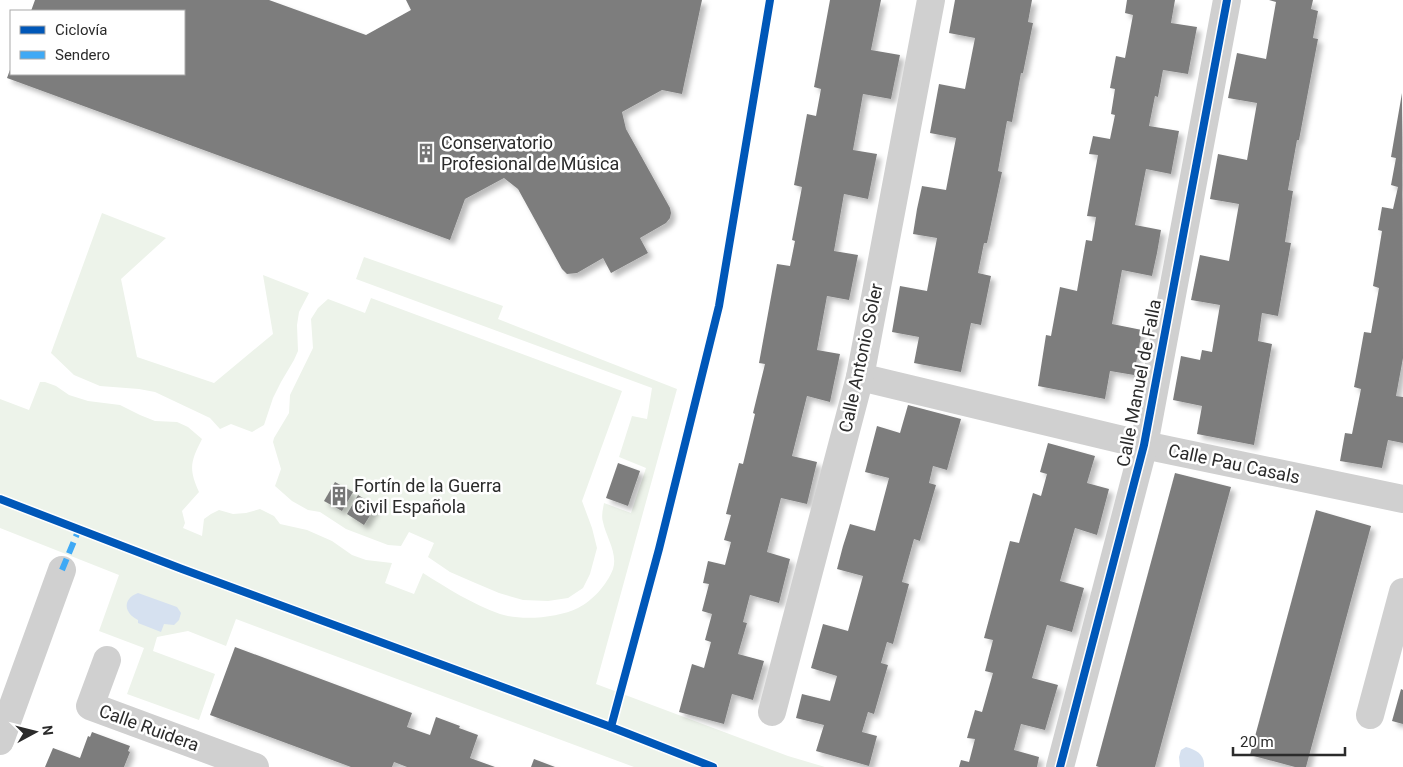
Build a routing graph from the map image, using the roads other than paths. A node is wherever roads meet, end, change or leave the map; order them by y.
1 (931, 0) edge
2 (1227, 0) edge
3 (860, 377) junction
4 (1144, 445) junction
5 (1403, 499) edge
6 (62, 570) dead end
7 (1403, 592) edge
8 (107, 660) dead end
9 (772, 712) dead end
10 (1370, 715) dead end
11 (0, 740) edge
12 (255, 767) edge
13 (1060, 767) edge

1 - 3 street, Calle Antonio Soler
2 - 4 street, Calle Manuel de Falla
3 - 4 street, Calle Pau Casals
3 - 9 street, Calle Antonio Soler
4 - 5 street, Calle Pau Casals
4 - 13 street, Calle Manuel de Falla
6 - 11 street
7 - 10 street
8 - 12 street, Calle Ruidera

